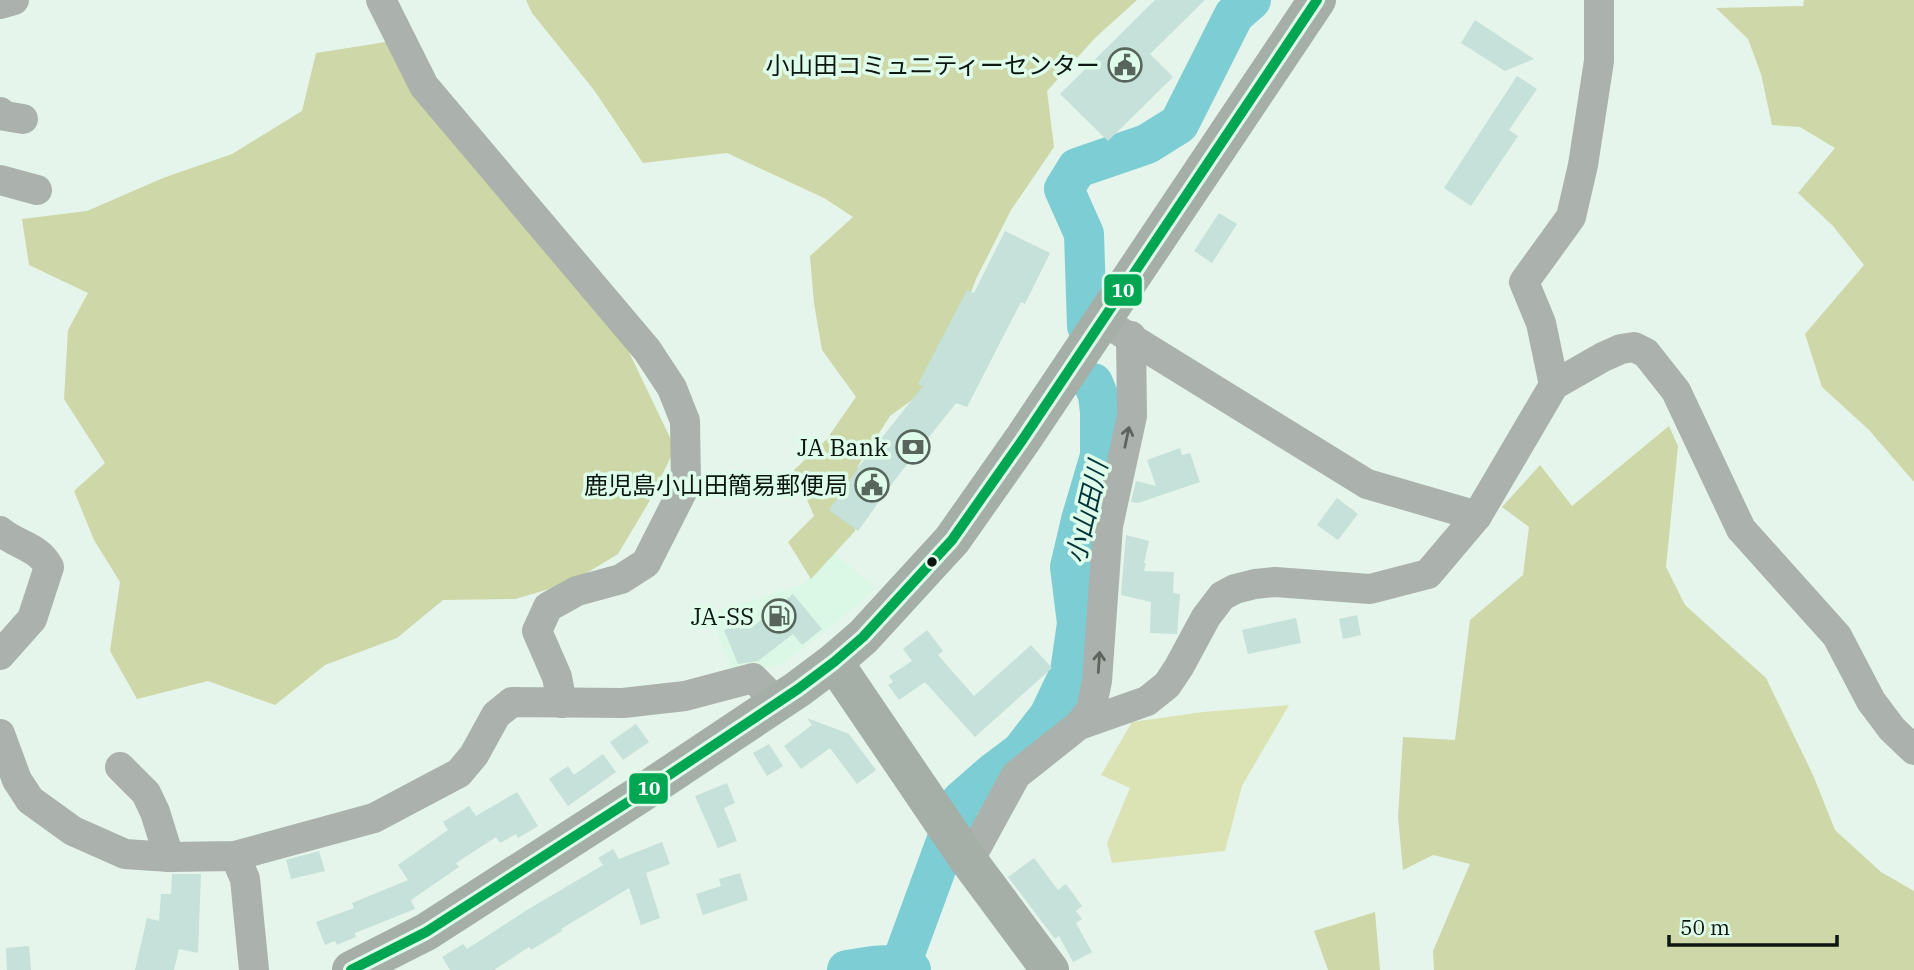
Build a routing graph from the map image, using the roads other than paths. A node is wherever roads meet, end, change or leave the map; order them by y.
1 (14, 0) edge
2 (381, 0) edge
3 (1317, 0) edge
4 (1599, 0) edge
5 (0, 4) edge
6 (0, 180) edge
7 (37, 190) dead end
8 (1117, 329) junction
9 (1554, 385) junction
10 (1477, 516) junction
11 (0, 531) edge
12 (0, 655) edge
13 (834, 662) junction
14 (562, 703) junction
15 (778, 703) junction
16 (1079, 725) junction
17 (0, 734) edge
18 (1914, 750) edge
19 (120, 767) dead end
20 (157, 781) dead end
21 (155, 813) junction
22 (965, 855) junction
23 (235, 856) junction
24 (169, 857) junction
25 (254, 970) edge
26 (351, 970) edge
27 (1050, 970) edge

1 - 5 street
2 - 14 street
3 - 8 highway
4 - 9 street
6 - 7 street
8 - 10 street
8 - 13 highway
16 -> 8 street
9 - 10 street
9 - 18 street
10 - 16 street
11 - 12 street
13 - 15 highway
13 - 22 highway
14 - 15 street
14 - 23 street
15 - 26 highway
16 - 22 street
17 - 24 street
19 - 21 street
20 - 21 street
21 - 24 street
22 - 27 highway
23 - 24 street
23 - 25 street

